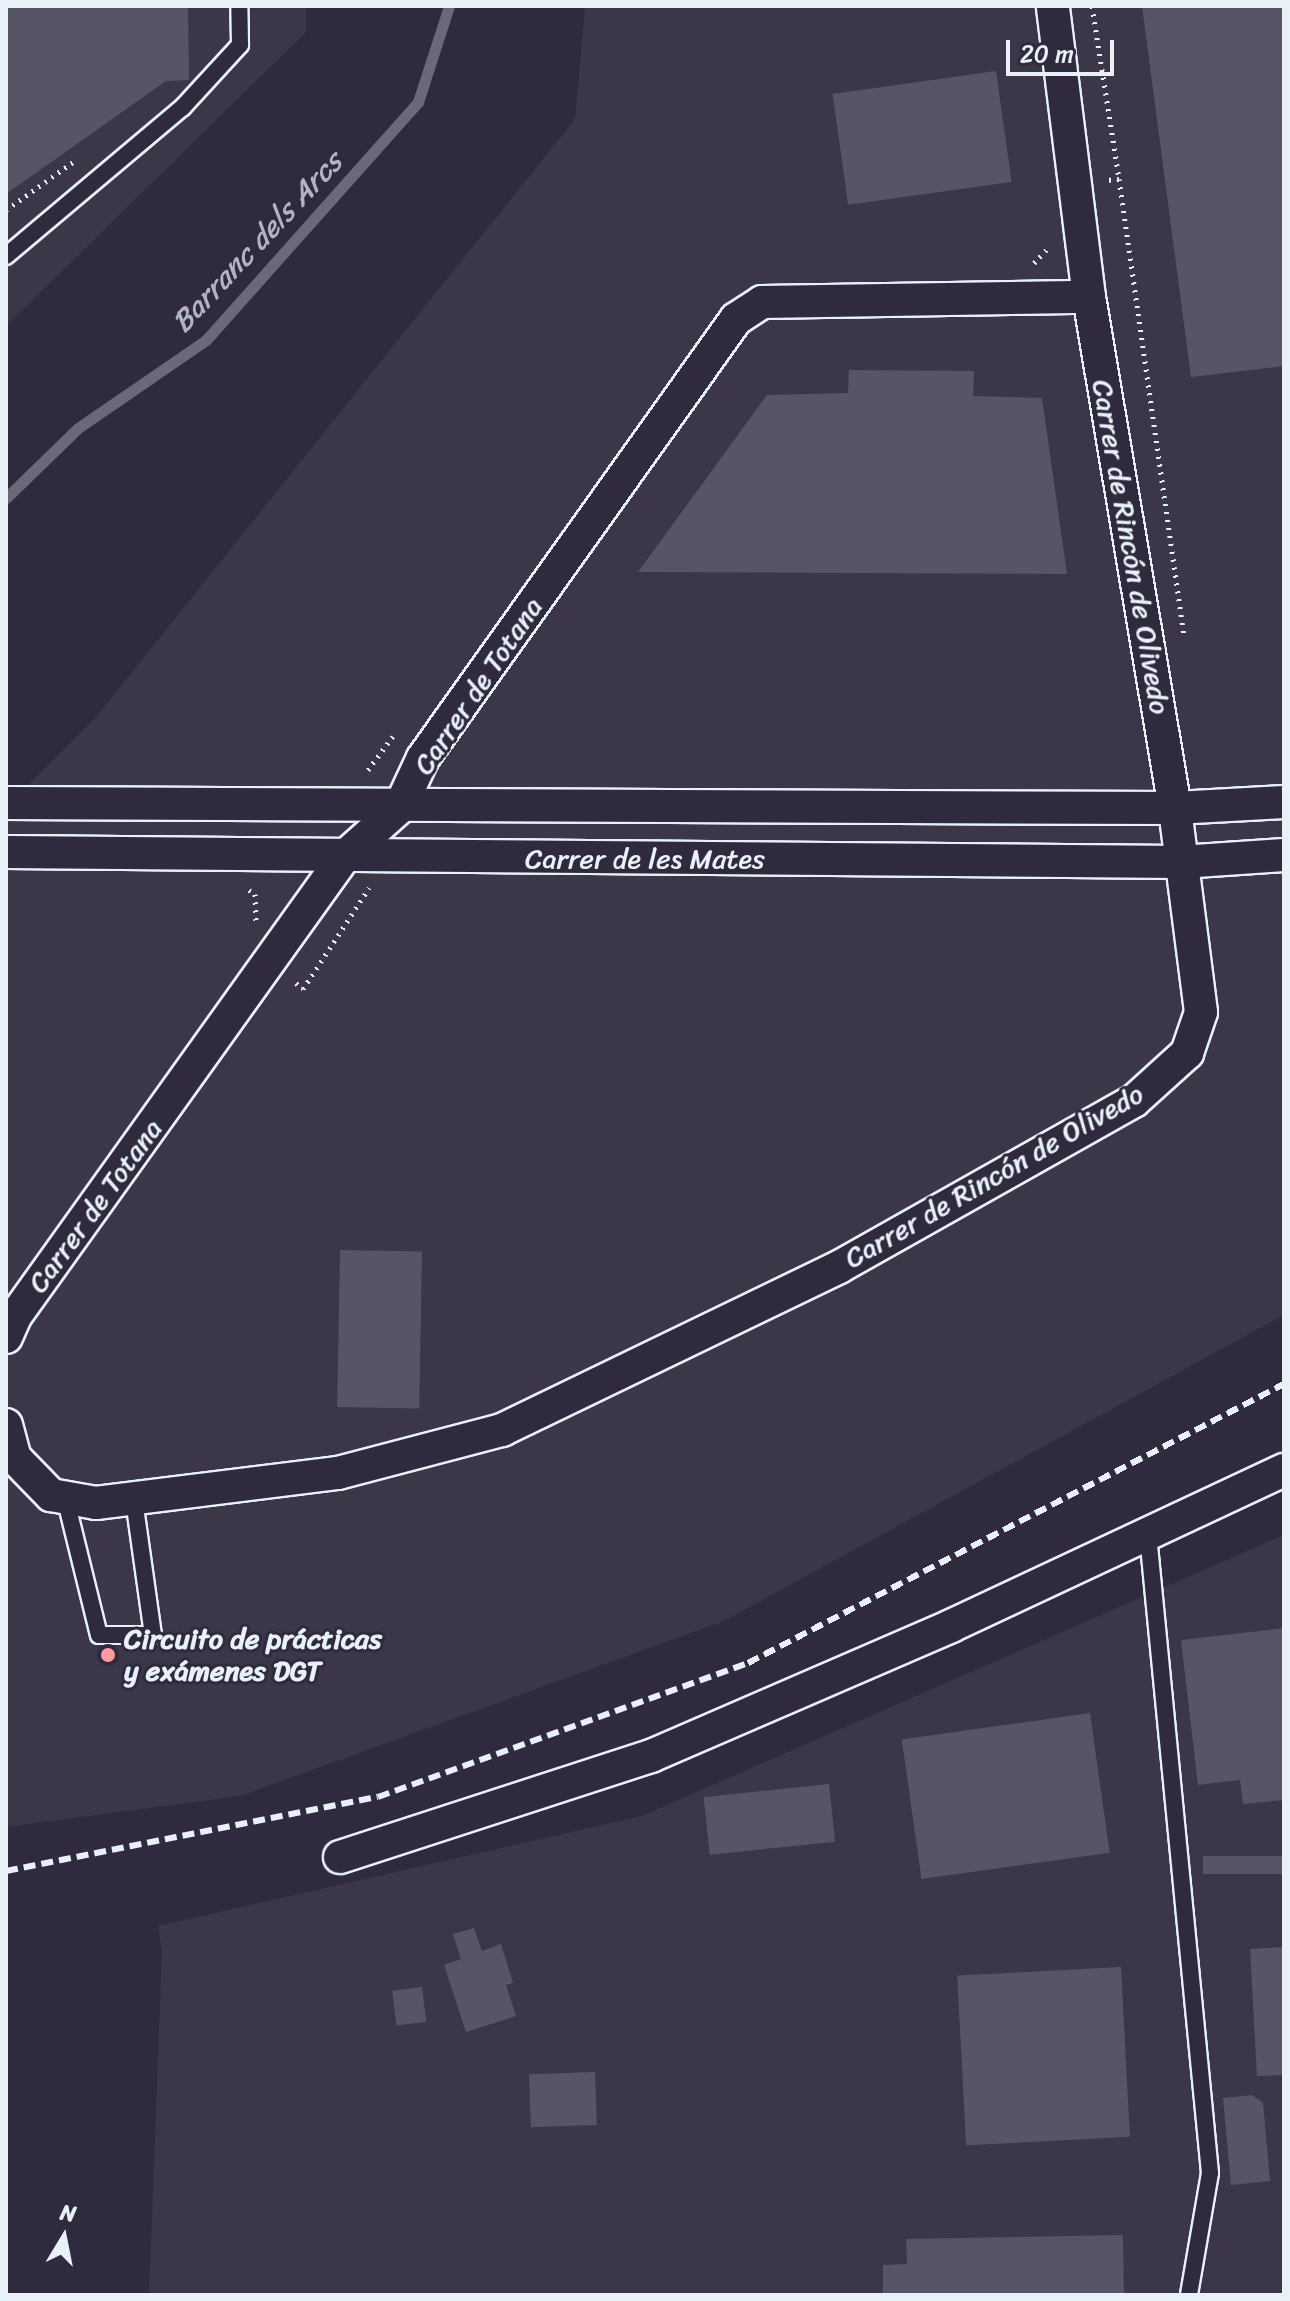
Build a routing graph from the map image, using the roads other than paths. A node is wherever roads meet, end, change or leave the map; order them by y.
1 (239, 6) edge
2 (1053, 6) edge
3 (6, 256) edge
4 (1089, 297) junction
5 (1284, 802) edge
6 (6, 803) edge
7 (400, 807) junction
8 (1175, 808) junction
9 (6, 852) edge
10 (1284, 855) edge
11 (343, 858) junction
12 (1181, 862) junction
13 (6, 1337) edge
14 (6, 1425) edge
15 (1284, 1470) edge
16 (65, 1497) junction
17 (134, 1499) junction
18 (1148, 1535) junction
19 (340, 1857) dead end
20 (1189, 2295) edge

1 - 3 lane
2 - 4 street, Carrer de Rincón de Olivedo
4 - 7 street, Carrer de Totana
4 - 8 street, Carrer de Rincón de Olivedo
5 - 8 street, Carrer de les Mates
6 - 7 street, Carrer de les Mates
7 - 8 street, Carrer de les Mates
7 - 11 street, Carrer de Totana
8 - 12 street, Carrer de Rincón de Olivedo
9 - 11 street, Carrer de les Mates
10 - 12 street, Carrer de les Mates
11 - 12 street, Carrer de les Mates
11 - 13 street, Carrer de Totana
12 - 17 street, Carrer de Rincón de Olivedo
14 - 16 street, Carrer de Rincón de Olivedo
15 - 18 street
16 - 17 street, Carrer de Rincón de Olivedo
16 - 17 lane
18 - 19 street
18 - 20 lane

